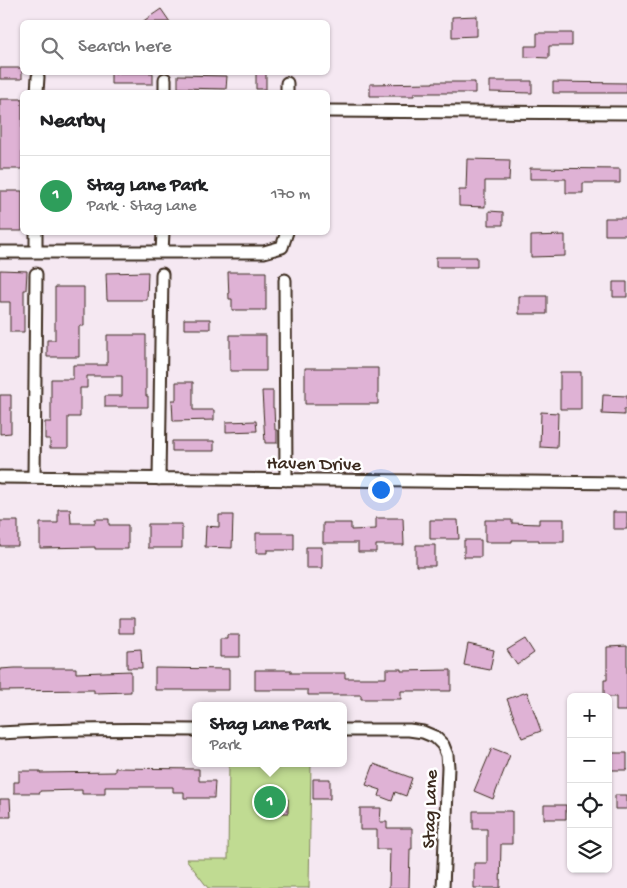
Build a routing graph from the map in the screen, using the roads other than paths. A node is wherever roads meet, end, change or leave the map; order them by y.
1 (38, 76) dead end
2 (165, 79) dead end
3 (37, 90) edge
4 (165, 90) edge
5 (330, 111) edge
6 (627, 113) edge
7 (36, 235) edge
8 (163, 235) edge
9 (286, 235) edge
10 (0, 252) edge
11 (36, 252) junction
12 (162, 252) junction
13 (36, 274) dead end
14 (162, 274) dead end
15 (285, 280) dead end
16 (0, 477) edge
17 (34, 477) junction
18 (160, 479) junction
19 (286, 480) junction
20 (627, 483) edge
21 (192, 730) edge
22 (347, 730) edge
23 (0, 733) edge
24 (443, 888) edge

1 - 3 street
2 - 4 street
5 - 6 street
7 - 11 street
8 - 12 street
9 - 12 street
10 - 11 street
11 - 12 street
13 - 17 street
14 - 18 street
15 - 19 street
16 - 17 street, Haven Drive
17 - 18 street, Haven Drive
18 - 19 street, Haven Drive
19 - 20 street, Haven Drive
21 - 23 street
22 - 24 street, Stag Lane

